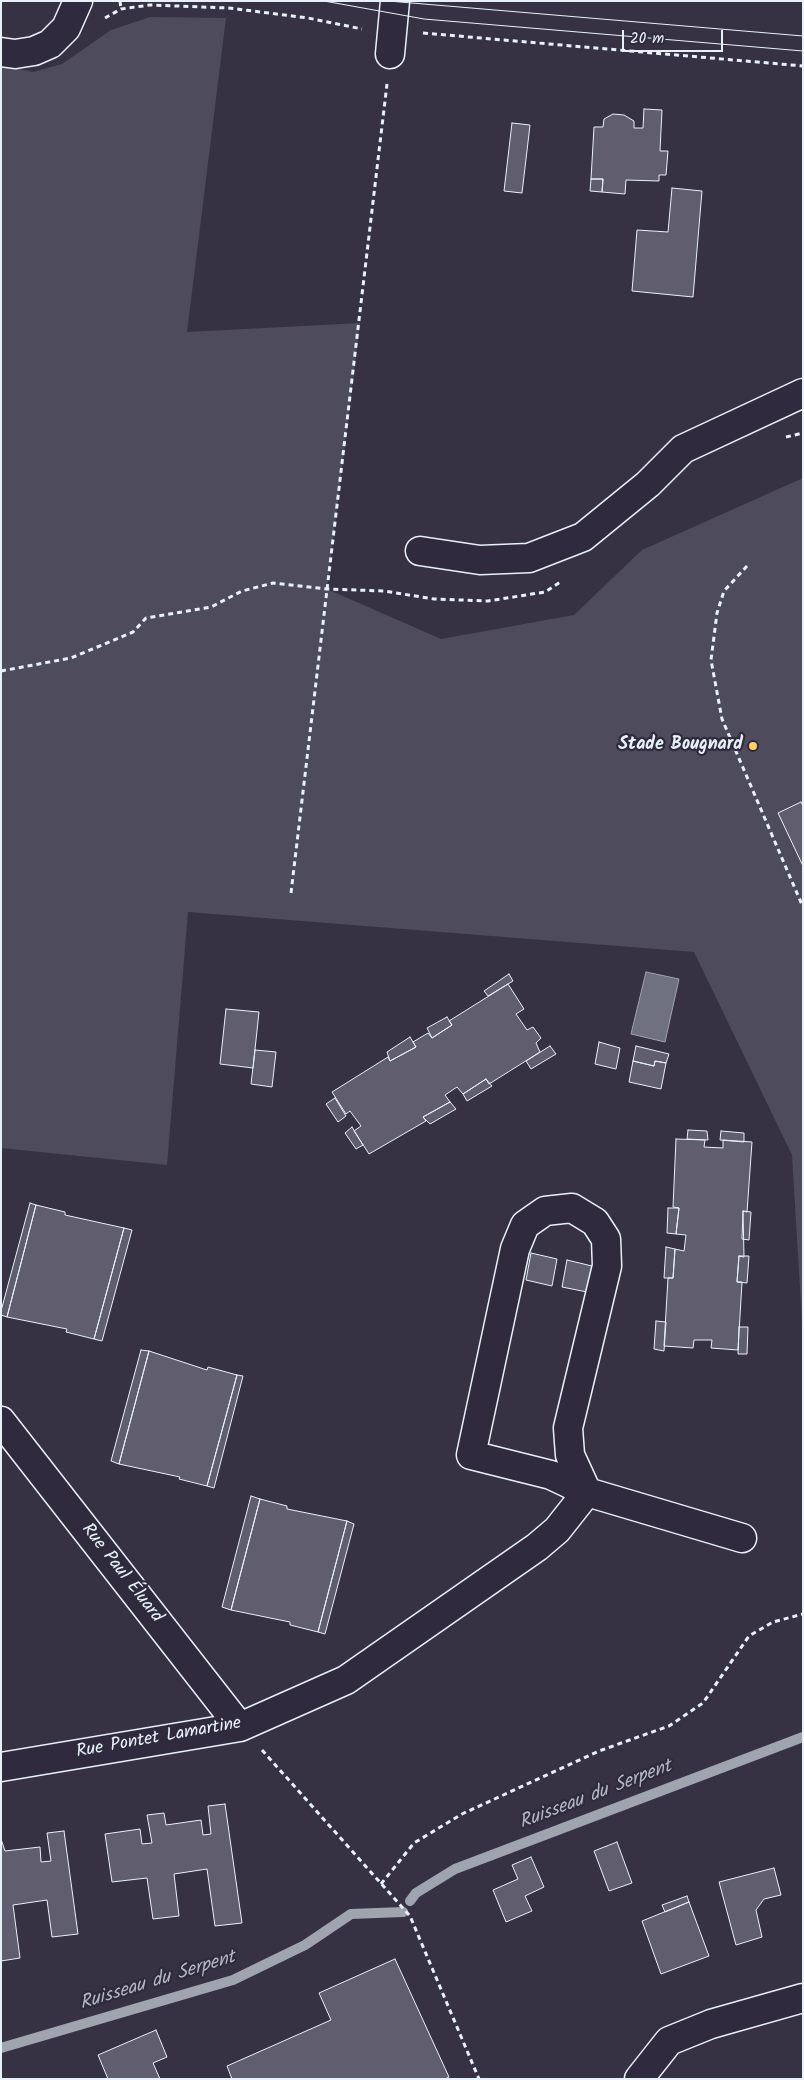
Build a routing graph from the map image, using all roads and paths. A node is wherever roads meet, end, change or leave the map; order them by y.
1 (120, 1) edge
2 (395, 1) edge
3 (85, 8) edge
4 (121, 9) junction
5 (422, 26) dead end
6 (420, 32) junction
7 (391, 44) junction
8 (1, 52) edge
9 (803, 66) edge
10 (803, 393) edge
11 (420, 551) dead end
12 (747, 566) dead end
13 (327, 589) junction
14 (1, 671) edge
15 (290, 893) dead end
16 (803, 907) edge
17 (1, 1421) edge
18 (587, 1492) junction
19 (742, 1538) dead end
20 (803, 1614) edge
21 (240, 1726) junction
22 (1, 1767) edge
23 (381, 1884) junction
24 (803, 1998) edge
25 (480, 2079) edge
26 (639, 2079) edge

1 - 4 path
2 - 7 street
3 - 4 path
3 - 8 street
4 - 7 path
5 - 6 path
6 - 7 path
6 - 9 path
7 - 13 path
10 - 11 street
12 - 16 path
13 - 14 path
13 - 15 path
17 - 21 street, Rue Paul Éluard
18 - 18 street
18 - 19 street
18 - 21 street, Rue Pontet Lamartine
20 - 23 path
21 - 22 street, Rue Pontet Lamartine
21 - 23 path
23 - 25 path
24 - 26 street

